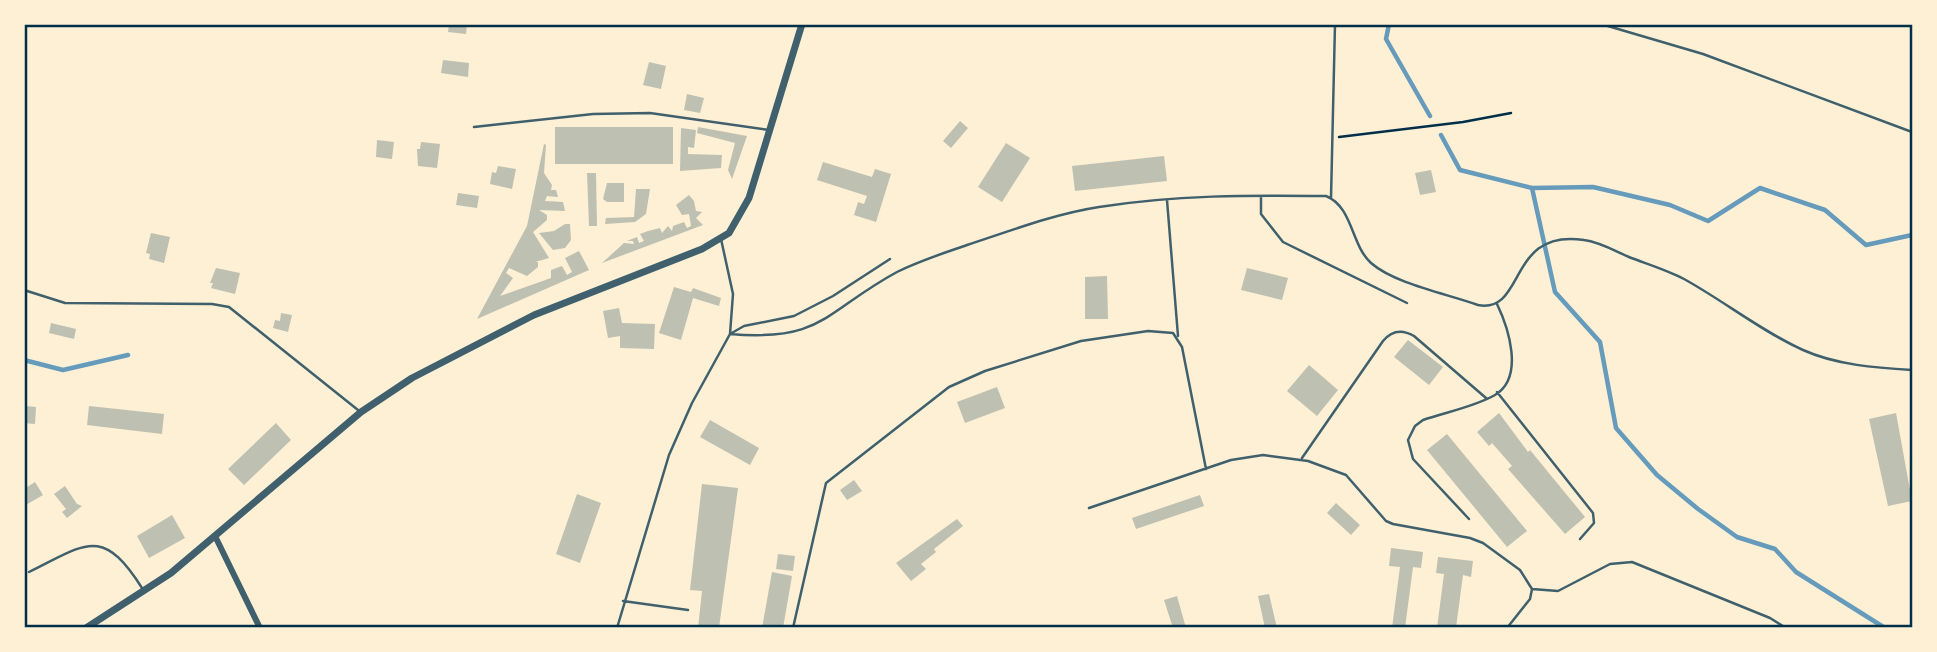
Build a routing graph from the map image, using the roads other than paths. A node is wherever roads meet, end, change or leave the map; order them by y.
1 (802, 24) edge
2 (1335, 24) edge
3 (1601, 24) edge
4 (474, 127) dead end
5 (769, 130) junction
6 (1913, 132) edge
7 (1261, 196) junction
8 (1331, 198) junction
9 (1167, 200) junction
10 (721, 239) junction
11 (890, 259) dead end
12 (24, 290) edge
13 (1407, 303) dead end
14 (1497, 304) junction
15 (730, 334) junction
16 (1178, 338) junction
17 (1913, 370) edge
18 (1497, 393) junction
19 (1486, 398) junction
20 (360, 412) junction
21 (1301, 460) junction
22 (1206, 468) junction
23 (1089, 508) dead end
24 (1469, 519) dead end
25 (215, 536) junction
26 (1580, 539) dead end
27 (29, 572) dead end
28 (1532, 589) junction
29 (143, 591) junction
30 (624, 601) junction
31 (688, 610) dead end
32 (86, 628) edge
33 (260, 628) edge
34 (617, 628) edge
35 (793, 628) edge
36 (1507, 628) edge
37 (1786, 628) edge

1 - 5 street
2 - 8 lane
3 - 6 lane
4 - 5 lane
5 - 10 street
7 - 8 lane
7 - 9 lane
7 - 13 lane
8 - 14 lane
9 - 15 lane
9 - 16 lane
10 - 15 lane
10 - 20 street
11 - 15 lane
12 - 20 lane
14 - 17 lane
14 - 18 lane
15 - 30 lane
16 - 22 lane
16 - 35 lane
18 - 19 lane
18 - 26 lane
19 - 21 lane
19 - 24 lane
20 - 25 street
21 - 22 lane
21 - 28 lane
22 - 23 lane
25 - 29 street
25 - 33 street
27 - 29 lane
28 - 36 lane
28 - 37 lane
29 - 32 street
30 - 31 lane
30 - 34 lane

